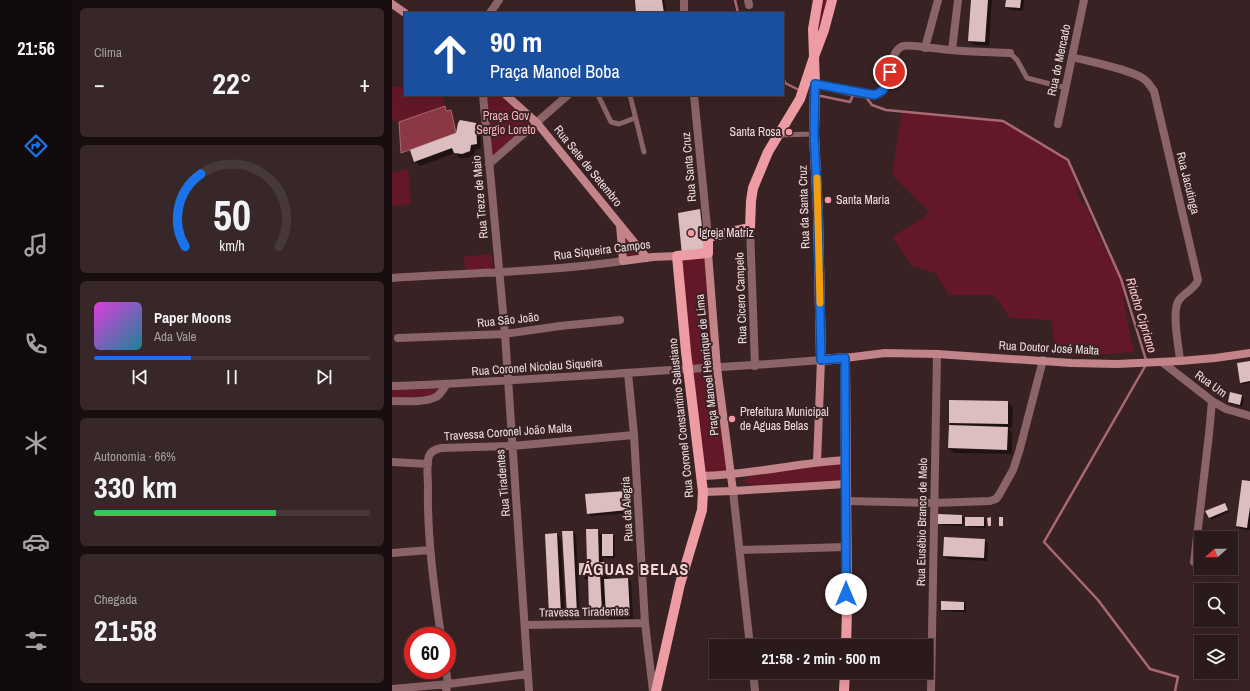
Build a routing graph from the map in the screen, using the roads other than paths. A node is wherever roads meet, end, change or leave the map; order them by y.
1 (499, 0) edge
2 (684, 0) edge
3 (818, 0) edge
4 (832, 0) edge
5 (938, 0) edge
6 (958, 0) edge
7 (1084, 0) edge
8 (392, 4) edge
9 (404, 12) edge
10 (491, 12) edge
11 (684, 12) edge
12 (925, 48) junction
13 (952, 50) junction
14 (1010, 53) joint
15 (815, 54) junction
16 (1072, 58) junction
17 (815, 84) junction
18 (1066, 88) junction
19 (483, 96) edge
20 (507, 96) edge
21 (567, 96) edge
22 (598, 96) edge
23 (630, 96) edge
24 (694, 96) edge
25 (635, 118) junction
26 (537, 123) junction
27 (1058, 124) dead end
28 (814, 134) junction
29 (777, 135) junction
30 (644, 152) dead end
31 (489, 164) junction
32 (620, 225) junction
33 (750, 228) junction
34 (708, 238) junction
35 (708, 253) junction
36 (677, 256) junction
37 (647, 258) junction
38 (623, 261) junction
39 (499, 273) junction
40 (392, 278) edge
41 (620, 320) dead end
42 (505, 334) junction
43 (398, 338) dead end
44 (1250, 353) edge
45 (937, 354) junction
46 (845, 358) junction
47 (821, 360) junction
48 (1043, 360) junction
49 (1180, 361) junction
50 (1162, 362) junction
51 (755, 366) junction
52 (717, 368) junction
53 (689, 370) junction
54 (628, 373) junction
55 (508, 380) junction
56 (446, 385) junction
57 (392, 386) edge
58 (392, 401) edge
59 (1212, 401) junction
60 (1250, 416) edge
61 (634, 435) junction
62 (512, 446) junction
63 (845, 460) junction
64 (392, 462) edge
65 (817, 462) junction
66 (428, 464) junction
67 (730, 475) junction
68 (701, 476) junction
69 (846, 484) junction
70 (733, 491) junction
71 (703, 492) junction
72 (846, 501) junction
73 (934, 503) junction
74 (1198, 531) edge
75 (846, 547) junction
76 (430, 550) junction
77 (740, 550) junction
78 (392, 553) edge
79 (645, 623) junction
80 (525, 625) junction
81 (440, 627) edge
82 (749, 639) edge
83 (846, 639) edge
84 (528, 674) junction
85 (754, 679) edge
86 (845, 679) edge
87 (447, 688) edge
88 (392, 689) edge
89 (529, 691) edge
90 (653, 691) edge
91 (656, 691) edge
92 (755, 691) edge
93 (844, 691) edge
94 (930, 691) edge

1 - 10 street
2 - 11 street
3 - 15 main road, Rua da Santa Cruz
4 - 15 main road
5 - 12 street
6 - 13 street
7 - 16 street, Rua do Mercado
8 - 9 street
12 - 13 street
12 - 17 street
13 - 14 street
14 - 18 lane
15 - 17 main road, Rua da Santa Cruz
15 - 29 main road
16 - 18 street, Rua do Mercado
16 - 49 street, Rua Jacutinga
17 - 28 main road, Rua da Santa Cruz
18 - 27 street, Rua do Mercado
19 - 31 street, Rua Treze de Maio
20 - 26 street, Rua Sete de Setembro
21 - 26 street
22 - 25 lane
23 - 25 lane
24 - 34 street, Rua Santa Cruz
25 - 30 lane
26 - 31 street
26 - 32 street, Rua Sete de Setembro
28 - 29 lane
28 - 47 main road, Rua da Santa Cruz
29 - 33 main road
31 - 39 street, Rua Treze de Maio
32 - 37 street, Rua Sete de Setembro
32 - 38 street, Rua Sete de Setembro
33 - 34 main road
33 - 51 street, Rua Cicero Campelo
34 - 35 main road
35 - 36 main road, Rua Siqueira Campos
35 - 52 street, Praça Manoel Henrique de Lima
36 - 37 street, Rua Siqueira Campos
36 - 53 main road, Rua Coronel Constantino Salustiano
37 - 38 street, Rua Siqueira Campos
38 - 39 street, Rua Siqueira Campos
39 - 40 street
39 - 42 street, Rua Tiradentes
41 - 42 street, Rua São João
42 - 43 street, Rua São João
42 - 55 street, Rua Tiradentes
44 - 49 street, Rua Doutor José Malta
45 - 46 street, Rua Doutor José Malta
45 - 48 street, Rua Doutor José Malta
45 - 73 street, Rua Eusébio Branco de Melo
46 - 47 main road
46 - 63 main road
47 - 51 street, Rua Coronel Nicolau Siqueira
47 - 65 street
48 - 50 street, Rua Doutor José Malta
48 - 73 street
49 - 50 street, Rua Doutor José Malta
50 - 59 street, Rua Um
51 - 52 street, Rua Coronel Nicolau Siqueira
52 - 53 street, Rua Coronel Nicolau Siqueira
52 - 67 street, Praça Manoel Henrique de Lima
53 - 54 street, Rua Coronel Nicolau Siqueira
53 - 68 main road, Rua Coronel Constantino Salustiano
54 - 55 street, Rua Coronel Nicolau Siqueira
54 - 61 street, Rua da Alegria
55 - 56 street, Rua Coronel Nicolau Siqueira
55 - 62 street, Rua Tiradentes
56 - 57 street, Rua Coronel Nicolau Siqueira
56 - 58 street
59 - 60 street, Rua Um
59 - 74 street
61 - 62 street, Travessa Coronel João Malta
61 - 79 street, Rua da Alegria
62 - 66 street, Travessa Coronel João Malta
62 - 80 street, Rua Tiradentes
63 - 65 street
63 - 69 main road
64 - 66 street
65 - 67 street
66 - 76 street
67 - 68 street
67 - 70 street, Praça Manoel Henrique de Lima
68 - 71 main road, Rua Coronel Constantino Salustiano
69 - 70 street
69 - 72 main road
70 - 71 street
70 - 77 street
71 - 91 main road, Rua Coronel Constantino Salustiano
72 - 73 street
72 - 75 main road
73 - 94 street, Rua Eusébio Branco de Melo
75 - 77 street
75 - 83 main road
76 - 78 street
76 - 81 street
77 - 82 street
79 - 80 street, Travessa Tiradentes
79 - 90 street, Rua da Alegria
80 - 84 street, Rua Tiradentes
84 - 87 street
84 - 89 street, Rua Tiradentes
85 - 92 street
86 - 93 main road
87 - 88 street

